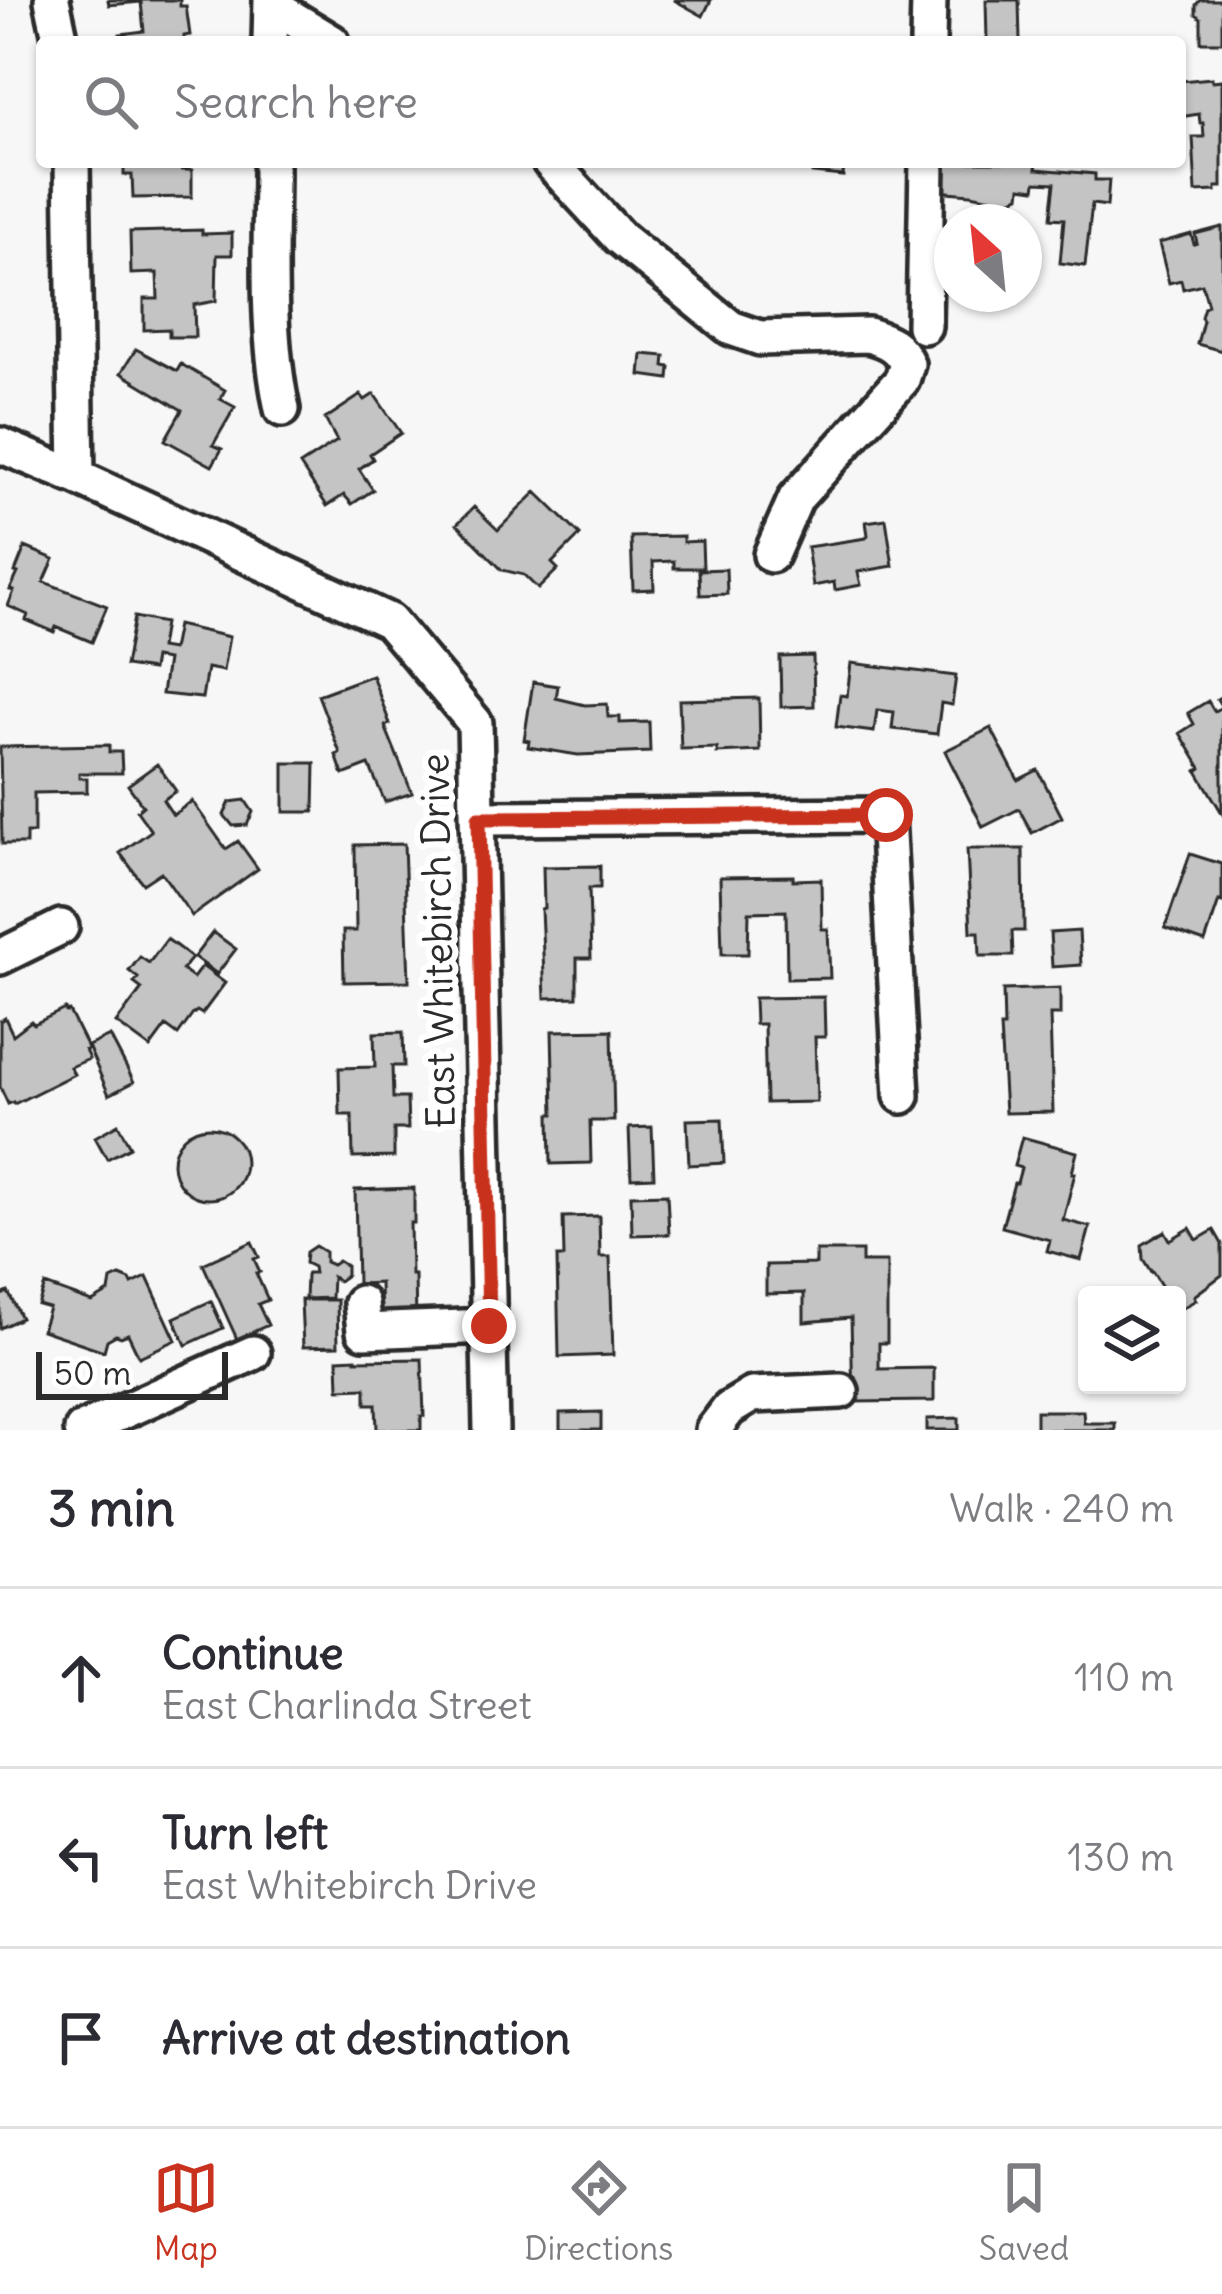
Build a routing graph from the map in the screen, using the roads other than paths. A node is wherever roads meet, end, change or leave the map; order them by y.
1 (52, 0) edge
2 (929, 0) edge
3 (271, 2) edge
4 (60, 36) edge
5 (270, 36) edge
6 (323, 36) edge
7 (928, 36) edge
8 (72, 168) edge
9 (271, 168) edge
10 (556, 168) edge
11 (927, 168) edge
12 (924, 326) dead end
13 (282, 409) dead end
14 (0, 445) edge
15 (76, 477) junction
16 (771, 555) dead end
17 (479, 818) junction
18 (61, 927) dead end
19 (0, 957) edge
20 (902, 1096) dead end
21 (361, 1303) dead end
22 (489, 1326) junction
23 (253, 1353) dead end
24 (841, 1391) dead end
25 (718, 1428) edge
26 (82, 1430) edge
27 (491, 1430) edge

1 - 4 street
2 - 7 street
3 - 5 street
3 - 6 street
8 - 15 street
9 - 13 street
10 - 16 street
11 - 12 street
14 - 15 street, East Whitebirch Drive
15 - 17 street, East Whitebirch Drive
17 - 20 street
17 - 22 street, East Whitebirch Drive
18 - 19 street
21 - 22 street
22 - 27 street, East Whitebirch Drive
23 - 26 street
24 - 25 street

